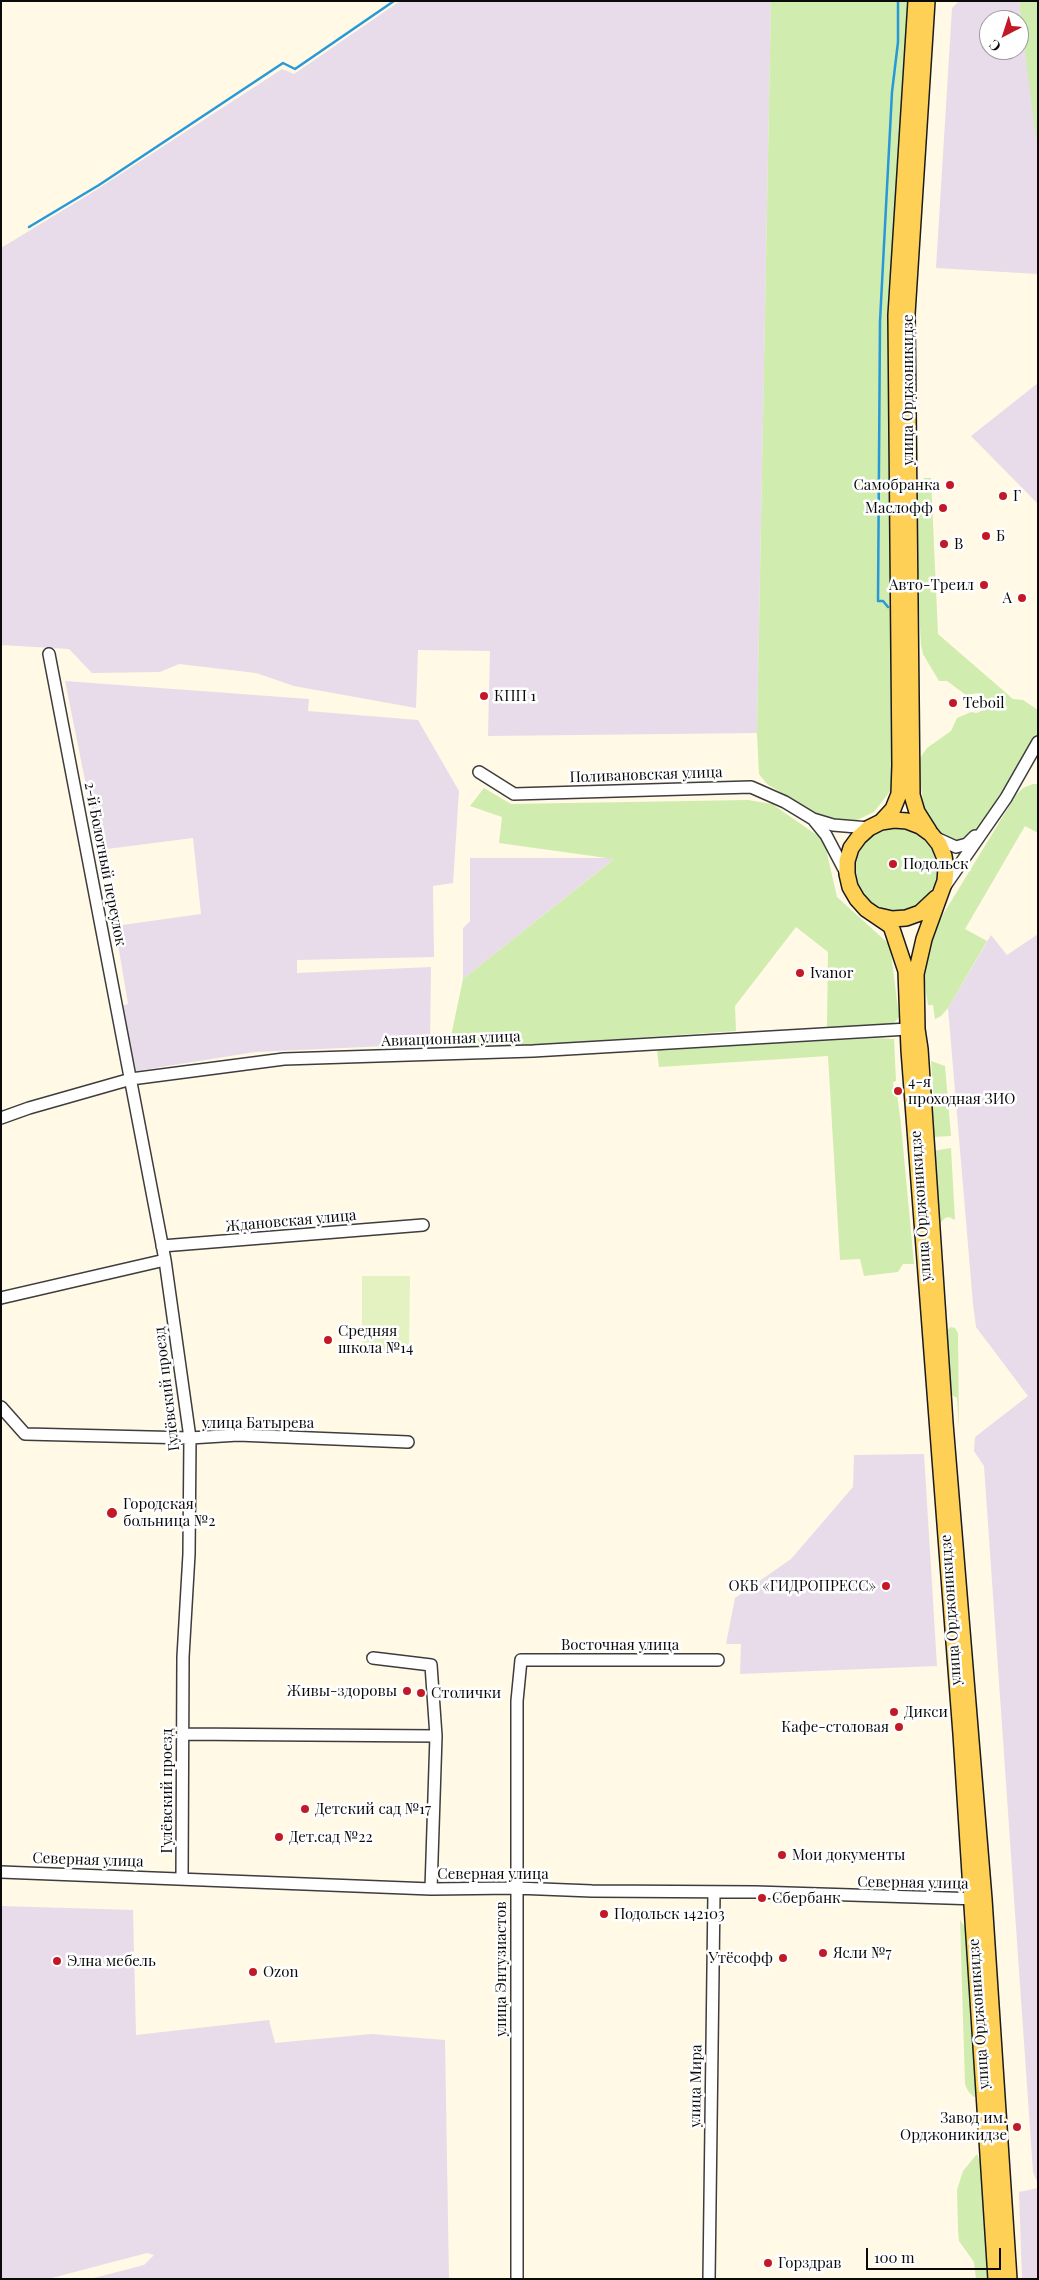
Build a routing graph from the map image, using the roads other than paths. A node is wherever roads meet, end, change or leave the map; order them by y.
1 (916, 1) edge
2 (927, 1) edge
3 (49, 654) dead end
4 (1038, 742) edge
5 (479, 772) dead end
6 (1006, 798) junction
7 (813, 819) junction
8 (875, 825) junction
9 (931, 834) junction
10 (847, 874) junction
11 (940, 893) junction
12 (878, 916) junction
13 (911, 973) junction
14 (908, 1029) junction
15 (131, 1079) junction
16 (1, 1118) edge
17 (422, 1225) dead end
18 (162, 1246) junction
19 (165, 1260) junction
20 (1, 1298) edge
21 (1, 1407) edge
22 (190, 1438) junction
23 (408, 1442) dead end
24 (373, 1658) dead end
25 (521, 1660) joint
26 (718, 1660) dead end
27 (183, 1734) junction
28 (436, 1736) junction
29 (1, 1872) edge
30 (182, 1879) junction
31 (516, 1888) junction
32 (431, 1889) junction
33 (714, 1893) junction
34 (978, 1899) junction
35 (517, 2279) edge
36 (709, 2279) edge
37 (996, 2279) edge
38 (1009, 2279) edge

1 - 8 main road, улица Орджоникидзе
2 - 9 main road, улица Орджоникидзе
3 - 15 street, 2-й Болотный переулок
4 - 6 street
5 - 7 street, Поливановская улица
6 - 9 street
6 - 11 street
7 - 8 street
7 - 10 street
8 - 9 main road
8 - 10 main road
9 - 11 main road
10 - 12 main road
11 - 12 main road
11 - 13 main road
12 - 13 main road
13 - 14 main road, улица Орджоникидзе
13 - 34 main road, улица Орджоникидзе
14 - 15 street, Авиационная улица
14 - 34 main road, улица Орджоникидзе
15 - 16 street, Авиационная улица
15 - 18 street, Гулёвский проезд
17 - 18 street, Ждановская улица
18 - 19 street, Гулёвский проезд
19 - 20 street
19 - 22 street, Гулёвский проезд
21 - 22 street, улица Батырева
22 - 23 street, улица Батырева
22 - 27 street, Гулёвский проезд
24 - 28 street
25 - 26 street, Восточная улица
25 - 31 street, улица Энтузиастов
27 - 28 street
27 - 30 street, Гулёвский проезд
28 - 32 street
29 - 30 street, Северная улица
30 - 32 street, Северная улица
31 - 32 street, Северная улица
31 - 33 street, Северная улица
31 - 35 street, улица Энтузиастов
33 - 34 street, Северная улица
33 - 36 street, улица Мира
34 - 37 main road, улица Орджоникидзе
34 - 38 main road, улица Орджоникидзе

